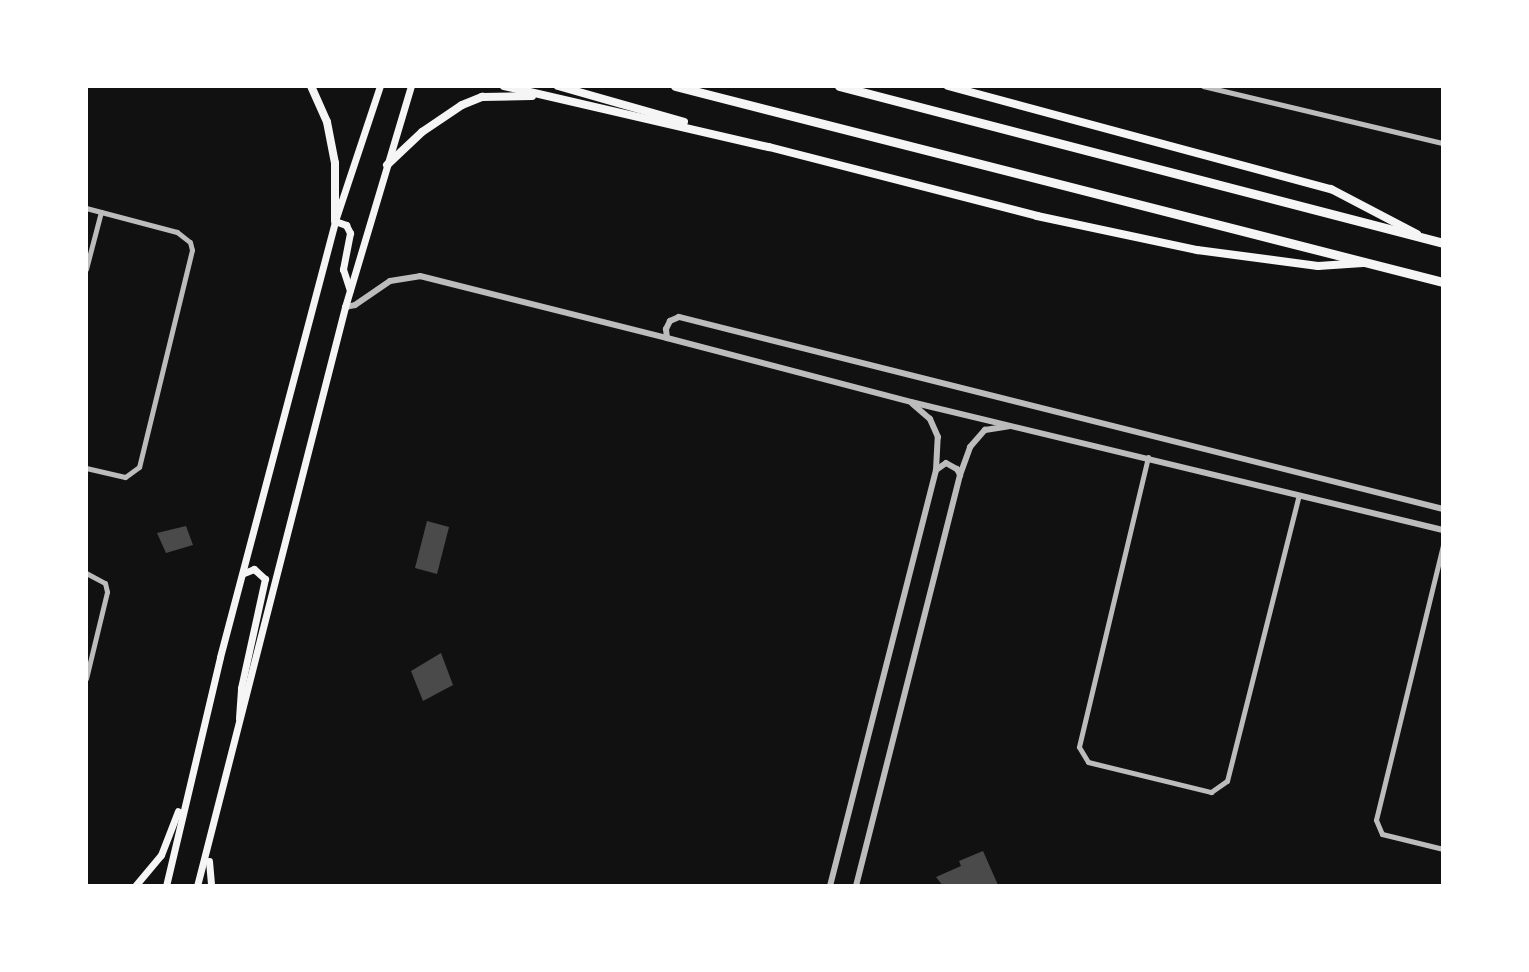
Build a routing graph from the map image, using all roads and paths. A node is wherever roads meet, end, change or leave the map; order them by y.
1 (311, 86) edge
2 (380, 86) edge
3 (411, 86) edge
4 (504, 86) edge
5 (558, 86) edge
6 (675, 86) edge
7 (839, 86) edge
8 (948, 86) edge
9 (1203, 86) edge
10 (542, 96) junction
11 (1443, 143) edge
12 (769, 147) junction
13 (387, 165) junction
14 (86, 208) edge
15 (101, 212) junction
16 (335, 221) junction
17 (1425, 239) junction
18 (1443, 243) edge
19 (1364, 263) junction
20 (86, 269) edge
21 (1443, 282) edge
22 (350, 290) junction
23 (345, 307) junction
24 (667, 338) junction
25 (911, 402) junction
26 (1015, 425) junction
27 (1148, 457) junction
28 (86, 468) edge
29 (936, 470) junction
30 (960, 475) junction
31 (1299, 494) junction
32 (1443, 509) edge
33 (1443, 530) edge
34 (1443, 545) edge
35 (86, 573) edge
36 (244, 573) junction
37 (86, 679) edge
38 (239, 725) junction
39 (186, 791) junction
40 (211, 841) junction
41 (1443, 849) edge
42 (135, 886) edge
43 (166, 886) edge
44 (197, 886) edge
45 (211, 886) edge
46 (830, 886) edge
47 (856, 886) edge

1 - 16 main road
2 - 16 main road
3 - 13 main road
4 - 10 main road
5 - 12 main road
6 - 19 highway
7 - 17 highway
8 - 17 main road
9 - 11 street
10 - 12 main road
10 - 13 main road
12 - 19 main road
13 - 22 main road
14 - 15 street
15 - 20 street
15 - 28 street
16 - 22 main road
16 - 36 main road
17 - 18 highway
19 - 21 highway
22 - 23 main road
23 - 24 street
23 - 38 main road
24 - 25 street
24 - 32 street
25 - 26 street
25 - 29 street
26 - 27 street
26 - 30 street
27 - 31 street
27 - 31 street
29 - 30 street
29 - 46 street
30 - 47 street
31 - 33 street
34 - 41 street
35 - 37 street
36 - 38 main road
36 - 39 main road
38 - 40 main road
39 - 42 main road
39 - 43 main road
40 - 44 main road
40 - 45 main road

